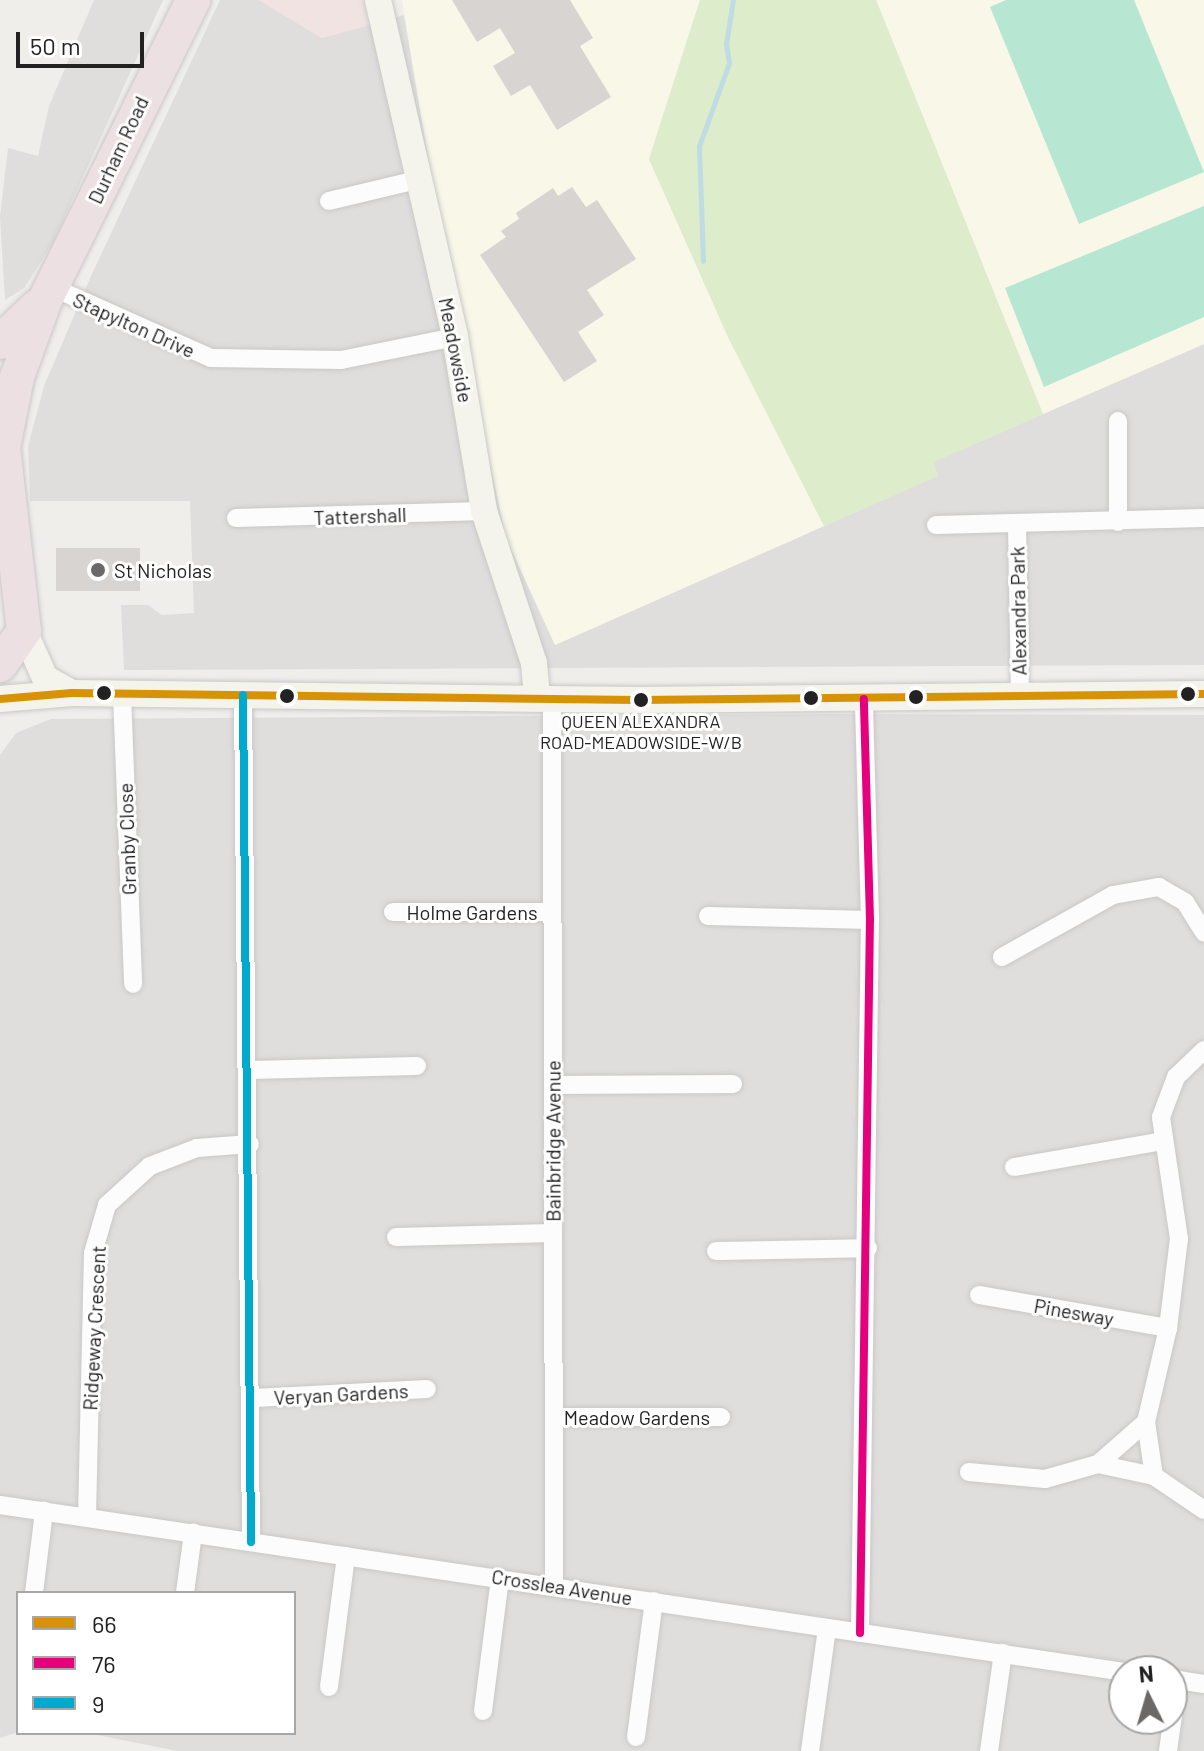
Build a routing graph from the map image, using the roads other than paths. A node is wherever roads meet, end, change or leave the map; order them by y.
1 (193, 0) edge
2 (378, 0) edge
3 (417, 180) junction
4 (329, 201) dead end
5 (48, 294) junction
6 (455, 337) junction
7 (0, 342) edge
8 (8, 369) edge
9 (1118, 421) dead end
10 (1, 446) edge
11 (484, 511) junction
12 (236, 518) dead end
13 (1204, 518) edge
14 (1118, 522) junction
15 (936, 525) dead end
16 (1017, 525) junction
17 (15, 647) edge
18 (72, 693) junction
19 (122, 694) junction
20 (1204, 694) edge
21 (243, 695) junction
22 (544, 697) junction
23 (1020, 698) junction
24 (864, 699) junction
25 (2, 703) edge
26 (393, 912) dead end
27 (552, 912) junction
28 (708, 916) dead end
29 (870, 920) junction
30 (1204, 933) edge
31 (1002, 957) dead end
32 (133, 984) dead end
33 (1204, 1050) edge
34 (417, 1066) dead end
35 (248, 1070) junction
36 (733, 1084) dead end
37 (553, 1085) junction
38 (1163, 1141) junction
39 (250, 1144) junction
40 (1014, 1167) dead end
41 (553, 1233) junction
42 (396, 1237) dead end
43 (868, 1248) junction
44 (716, 1251) dead end
45 (979, 1295) dead end
46 (1168, 1328) junction
47 (427, 1389) dead end
48 (254, 1398) junction
49 (554, 1417) junction
50 (721, 1417) dead end
51 (1146, 1422) junction
52 (1098, 1464) junction
53 (969, 1472) dead end
54 (1154, 1476) junction
55 (0, 1505) edge
56 (1204, 1510) edge
57 (44, 1511) junction
58 (87, 1517) junction
59 (193, 1533) junction
60 (251, 1542) junction
61 (346, 1556) junction
62 (500, 1578) junction
63 (554, 1587) junction
64 (34, 1591) edge
65 (185, 1591) edge
66 (654, 1601) junction
67 (827, 1628) junction
68 (860, 1633) junction
69 (1003, 1653) junction
70 (1108, 1669) edge
71 (329, 1687) dead end
72 (483, 1711) dead end
73 (636, 1737) dead end
74 (810, 1751) edge
75 (989, 1751) edge

1 - 5 highway, Durham Road
2 - 3 street, Meadowside
3 - 4 street
3 - 6 street, Meadowside
5 - 6 street, Stapylton Drive
5 - 7 highway, Durham Road
5 - 8 highway, Durham Road
6 - 11 street, Meadowside
8 - 10 highway, Durham Road
9 - 14 street
10 - 17 highway, Durham Road
11 - 12 street, Tattershall
11 - 22 street, Meadowside
13 - 14 street, Alexandra Park
14 - 16 street, Alexandra Park
15 - 16 street, Alexandra Park
16 - 23 street, Alexandra Park
17 - 18 street
17 - 25 street
18 - 19 street
18 - 25 street
19 - 21 street
19 - 32 street, Granby Close
20 - 23 street
21 - 22 street
21 - 35 street
22 - 24 street
22 - 27 street, Bainbridge Avenue
23 - 24 street
24 - 29 street
26 - 27 street, Holme Gardens
27 - 37 street, Bainbridge Avenue
28 - 29 street
29 - 43 street
30 - 31 street
33 - 38 street
34 - 35 street
35 - 39 street
36 - 37 street
37 - 41 street, Bainbridge Avenue
38 - 40 street
38 - 46 street
39 - 48 street
39 - 58 street, Ridgeway Crescent
41 - 42 street
41 - 49 street, Bainbridge Avenue
43 - 44 street
43 - 68 street
45 - 46 street, Pinesway
46 - 51 street
47 - 48 street, Veryan Gardens
48 - 60 street
49 - 50 street, Meadow Gardens
49 - 63 street, Bainbridge Avenue
51 - 52 street
51 - 54 street
52 - 53 street
52 - 54 street
54 - 56 street
55 - 57 street, Crosslea Avenue
57 - 58 street, Crosslea Avenue
57 - 64 street
58 - 59 street, Crosslea Avenue
59 - 60 street, Crosslea Avenue
59 - 65 street
60 - 61 street, Crosslea Avenue
61 - 62 street, Crosslea Avenue
61 - 71 street
62 - 63 street, Crosslea Avenue
62 - 72 street
63 - 66 street, Crosslea Avenue
66 - 67 street, Crosslea Avenue
66 - 73 street
67 - 68 street, Crosslea Avenue
67 - 74 street
68 - 69 street, Crosslea Avenue
69 - 70 street, Crosslea Avenue
69 - 75 street

